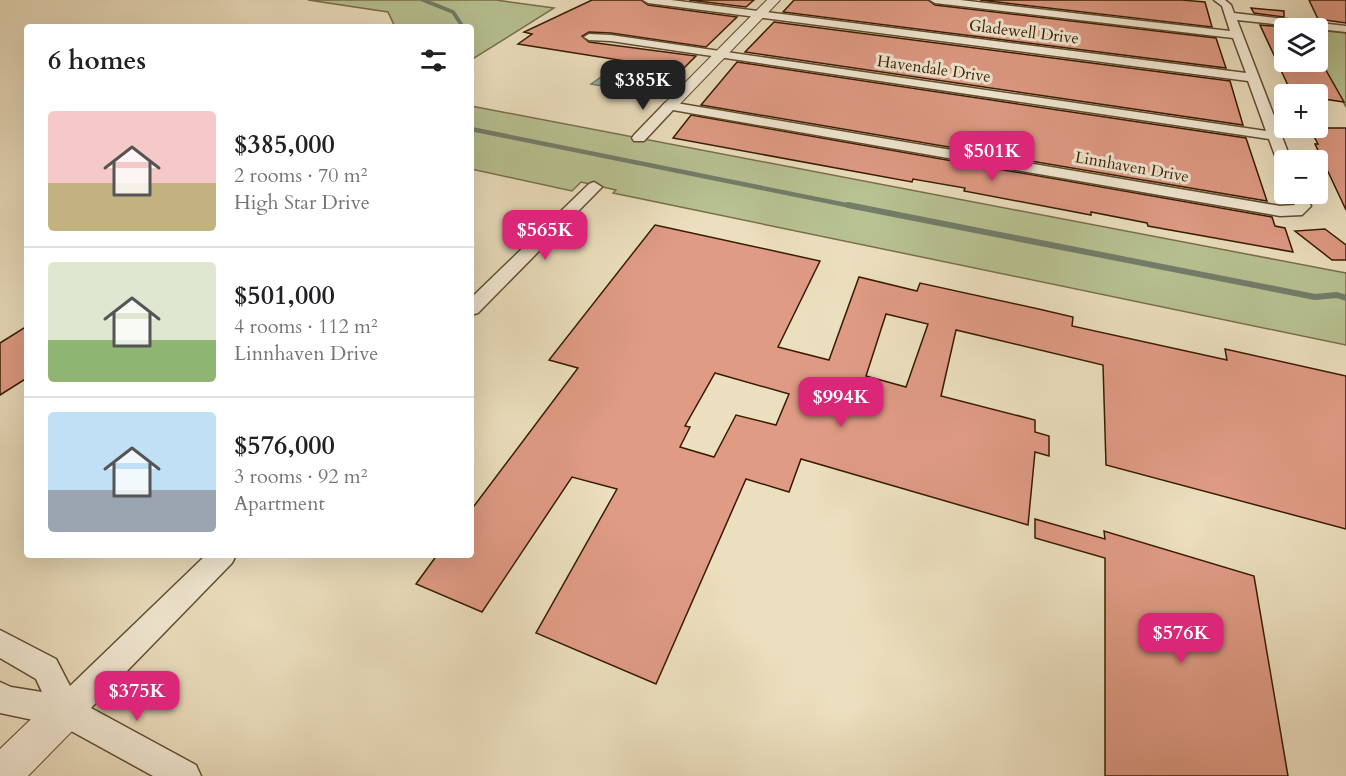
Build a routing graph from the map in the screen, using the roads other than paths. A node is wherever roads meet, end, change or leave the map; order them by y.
1 (648, 0) edge
2 (774, 0) edge
3 (935, 0) edge
4 (1220, 1) edge
5 (759, 15) junction
6 (1230, 16) junction
7 (1346, 29) edge
8 (1237, 35) junction
9 (589, 37) dead end
10 (722, 54) junction
11 (1253, 78) junction
12 (670, 106) junction
13 (1274, 136) joint
14 (639, 138) dead end
15 (594, 187) dead end
16 (1299, 204) edge
17 (474, 306) edge
18 (220, 558) edge
19 (0, 643) edge
20 (0, 698) edge
21 (66, 711) junction
22 (0, 776) edge
23 (184, 776) edge

1 - 5 street, Gladewell Drive
2 - 5 street
3 - 8 street
4 - 6 street
5 - 10 street
5 - 11 street, Gladewell Drive
6 - 7 street
6 - 8 street
8 - 11 street
9 - 10 street, Havendale Drive
10 - 12 street
10 - 13 street, Havendale Drive
11 - 13 street
12 - 14 street
12 - 16 street, Linnhaven Drive
15 - 17 street
18 - 21 street
19 - 21 street
20 - 21 street
21 - 22 street
21 - 23 street

